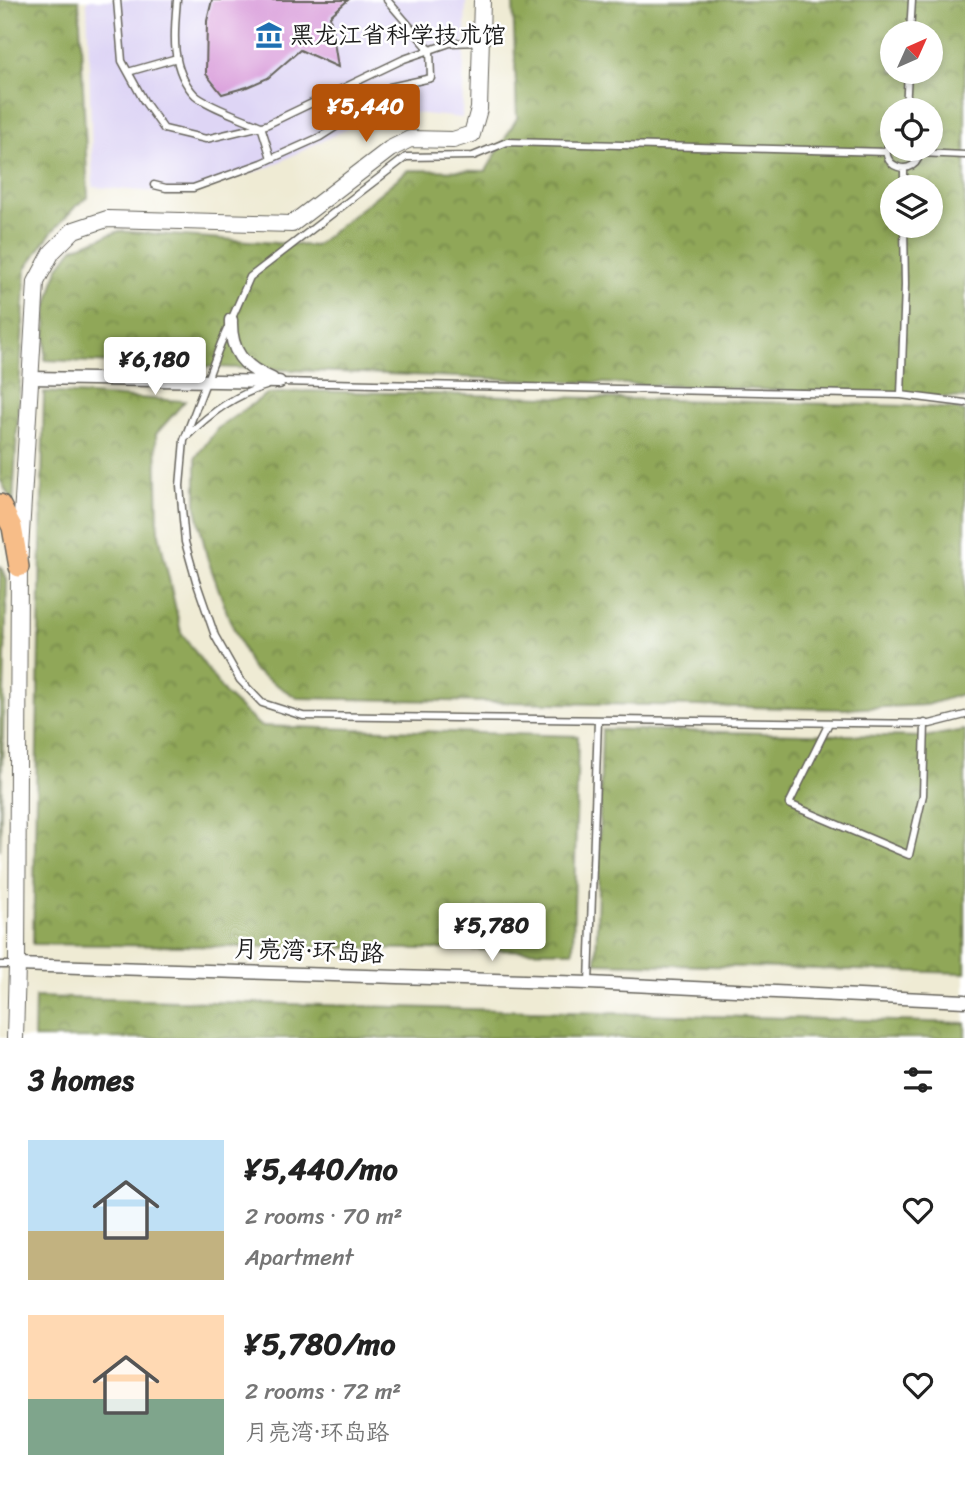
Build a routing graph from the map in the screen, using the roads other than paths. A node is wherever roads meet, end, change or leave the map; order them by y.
1 (117, 0) edge
2 (177, 0) edge
3 (387, 0) edge
4 (482, 0) edge
5 (912, 0) edge
6 (911, 21) edge
7 (481, 42) junction
8 (430, 50) junction
9 (177, 58) junction
10 (128, 72) junction
11 (261, 126) junction
12 (880, 152) edge
13 (943, 153) edge
14 (965, 155) edge
15 (271, 158) junction
16 (890, 161) edge
17 (917, 161) edge
18 (904, 168) junction
19 (904, 175) edge
20 (154, 185) dead end
21 (904, 238) edge
22 (231, 320) junction
23 (31, 378) junction
24 (206, 382) junction
25 (279, 382) junction
26 (901, 395) junction
27 (965, 402) edge
28 (184, 440) junction
29 (0, 504) edge
30 (0, 549) edge
31 (19, 567) junction
32 (965, 715) edge
33 (597, 720) junction
34 (829, 723) junction
35 (925, 723) junction
36 (0, 965) edge
37 (18, 965) junction
38 (589, 983) junction
39 (965, 1001) edge
40 (15, 1038) edge

1 - 10 lane
2 - 9 lane
3 - 8 lane
4 - 7 street
5 - 6 lane
7 - 8 lane
7 - 23 street
8 - 11 lane
8 - 15 lane
9 - 10 lane
9 - 11 lane
10 - 11 lane
11 - 15 lane
12 - 22 lane
13 - 14 lane
15 - 20 lane
16 - 18 lane
17 - 18 lane
18 - 19 lane
21 - 26 lane
22 - 24 lane
22 - 25 street
23 - 24 street
23 - 31 street
24 - 25 street
24 - 28 lane
25 - 26 lane
25 - 28 lane
26 - 27 lane
28 - 33 lane
29 - 31 highway
30 - 31 highway
31 - 37 street
32 - 35 lane
33 - 34 lane
33 - 38 lane
34 - 35 lane
34 - 35 lane
36 - 37 lane
37 - 38 street, 月亮湾·环岛路
37 - 40 street
38 - 39 street, 月亮湾·环岛路

